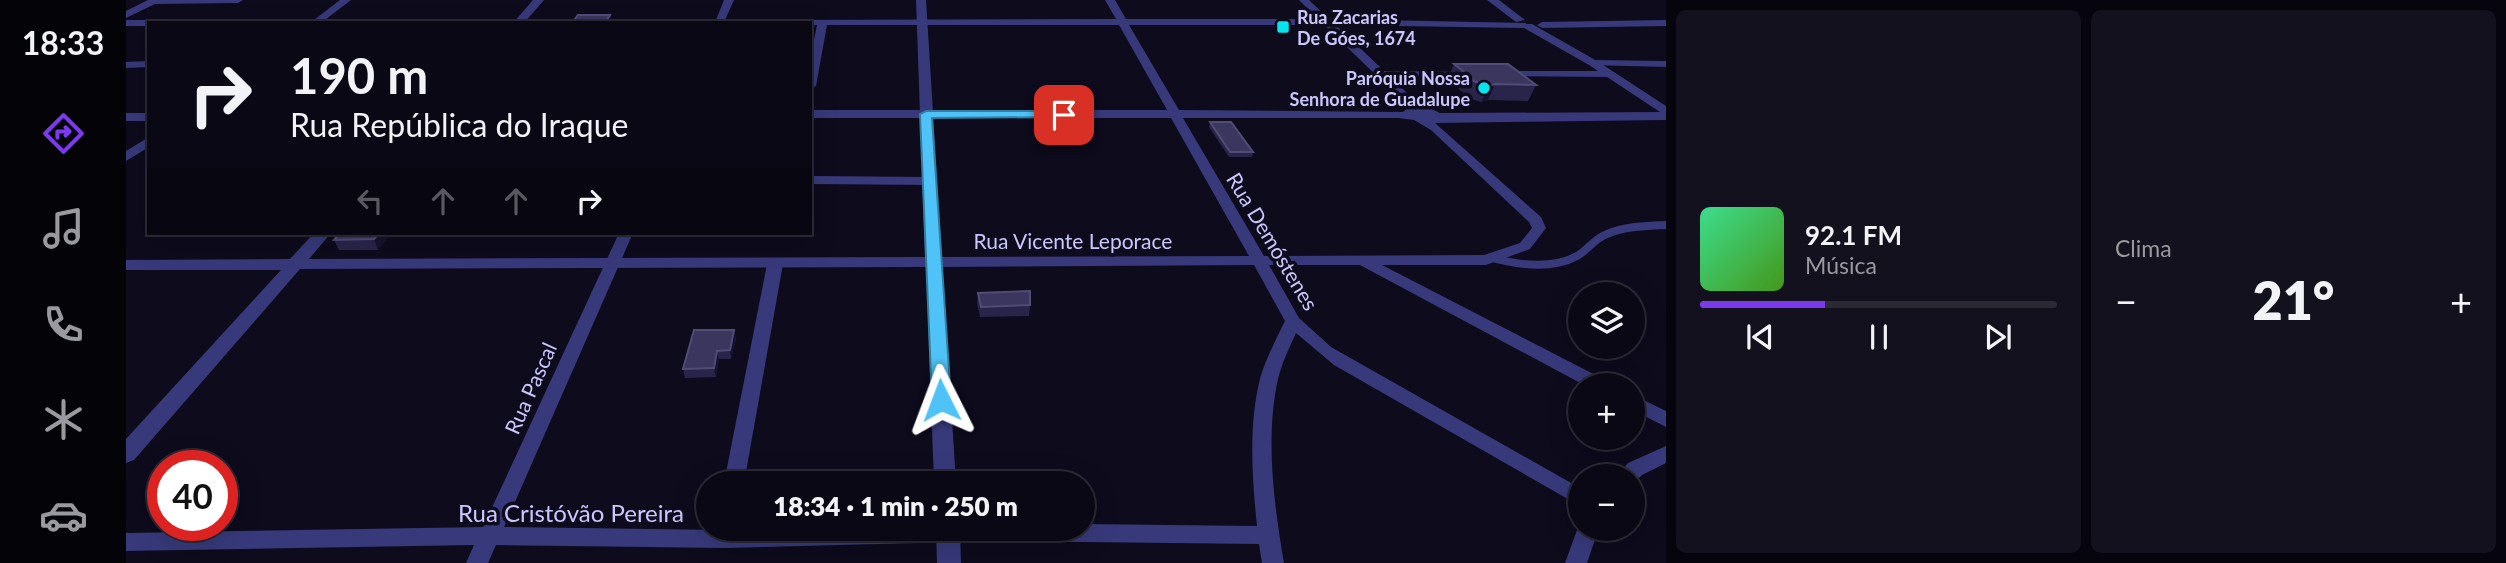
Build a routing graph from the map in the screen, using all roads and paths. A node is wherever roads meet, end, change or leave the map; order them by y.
1 (238, 0) edge
2 (346, 0) edge
3 (540, 0) edge
4 (729, 0) edge
5 (921, 0) edge
6 (1110, 0) edge
7 (1304, 0) edge
8 (1492, 0) edge
9 (154, 1) edge
10 (126, 15) edge
11 (318, 21) edge
12 (520, 21) edge
13 (719, 21) edge
14 (812, 22) edge
15 (823, 22) junction
16 (1122, 22) junction
17 (1327, 22) junction
18 (126, 23) edge
19 (147, 23) edge
20 (923, 23) junction
21 (1530, 23) junction
22 (1666, 23) edge
23 (1593, 63) junction
24 (147, 64) edge
25 (1666, 64) edge
26 (126, 65) edge
27 (1380, 74) junction
28 (1609, 74) junction
29 (812, 76) edge
30 (812, 114) edge
31 (926, 114) junction
32 (1666, 114) edge
33 (1175, 115) junction
34 (1424, 115) junction
35 (126, 117) edge
36 (147, 117) edge
37 (147, 142) edge
38 (126, 157) edge
39 (812, 180) edge
40 (930, 181) junction
41 (1666, 225) edge
42 (321, 235) edge
43 (625, 235) edge
44 (1492, 258) junction
45 (1362, 261) junction
46 (935, 262) junction
47 (1259, 262) junction
48 (775, 264) junction
49 (126, 265) edge
50 (293, 265) junction
51 (611, 265) junction
52 (1293, 321) junction
53 (1577, 373) edge
54 (1645, 409) edge
55 (1666, 420) edge
56 (126, 454) edge
57 (1666, 454) edge
58 (1645, 465) edge
59 (736, 471) edge
60 (944, 471) edge
61 (1568, 491) edge
62 (1095, 533) edge
63 (696, 534) edge
64 (1268, 535) junction
65 (488, 536) junction
66 (948, 541) edge
67 (1584, 541) edge
68 (126, 542) edge
69 (477, 563) edge
70 (949, 563) edge
71 (1273, 563) edge
72 (1576, 563) edge

1 - 9 street
2 - 11 street
3 - 12 street
4 - 13 street
5 - 20 street
6 - 16 street, Rua Demóstenes
7 - 17 street
8 - 21 street
9 - 10 street
14 - 15 street
15 - 20 street
15 - 29 street
16 - 17 street
16 - 20 street
16 - 33 street, Rua Demóstenes
17 - 21 street
17 - 27 street
18 - 19 street
20 - 31 street
21 - 22 street
21 - 23 street
23 - 25 street
23 - 28 street
24 - 26 street
27 - 28 street
27 - 34 street
28 - 32 street
30 - 31 street
31 - 33 street
31 - 40 street
32 - 34 street
33 - 34 street
33 - 47 street, Rua Demóstenes
34 - 44 street, Rua Vicente Leporace
35 - 36 street
37 - 38 street
39 - 40 street
40 - 46 street
41 - 44 lane
42 - 50 street
43 - 51 street, Rua Pascal
44 - 45 street, Rua Vicente Leporace
45 - 47 street, Rua Vicente Leporace
45 - 53 street
46 - 47 street, Rua Vicente Leporace
46 - 48 street, Rua Vicente Leporace
46 - 60 street
47 - 52 street, Rua Demóstenes
48 - 51 street, Rua Vicente Leporace
48 - 59 street
49 - 50 street, Rua Vicente Leporace
50 - 51 street, Rua Vicente Leporace
50 - 56 street
51 - 65 street, Rua Pascal
52 - 61 street, Rua Demóstenes
52 - 64 street
54 - 55 street
57 - 58 street
62 - 64 street, Rua Cristóvão Pereira
63 - 65 street, Rua Cristóvão Pereira
64 - 71 street
65 - 68 street, Rua Cristóvão Pereira
65 - 69 street, Rua Pascal
66 - 70 street
67 - 72 street

